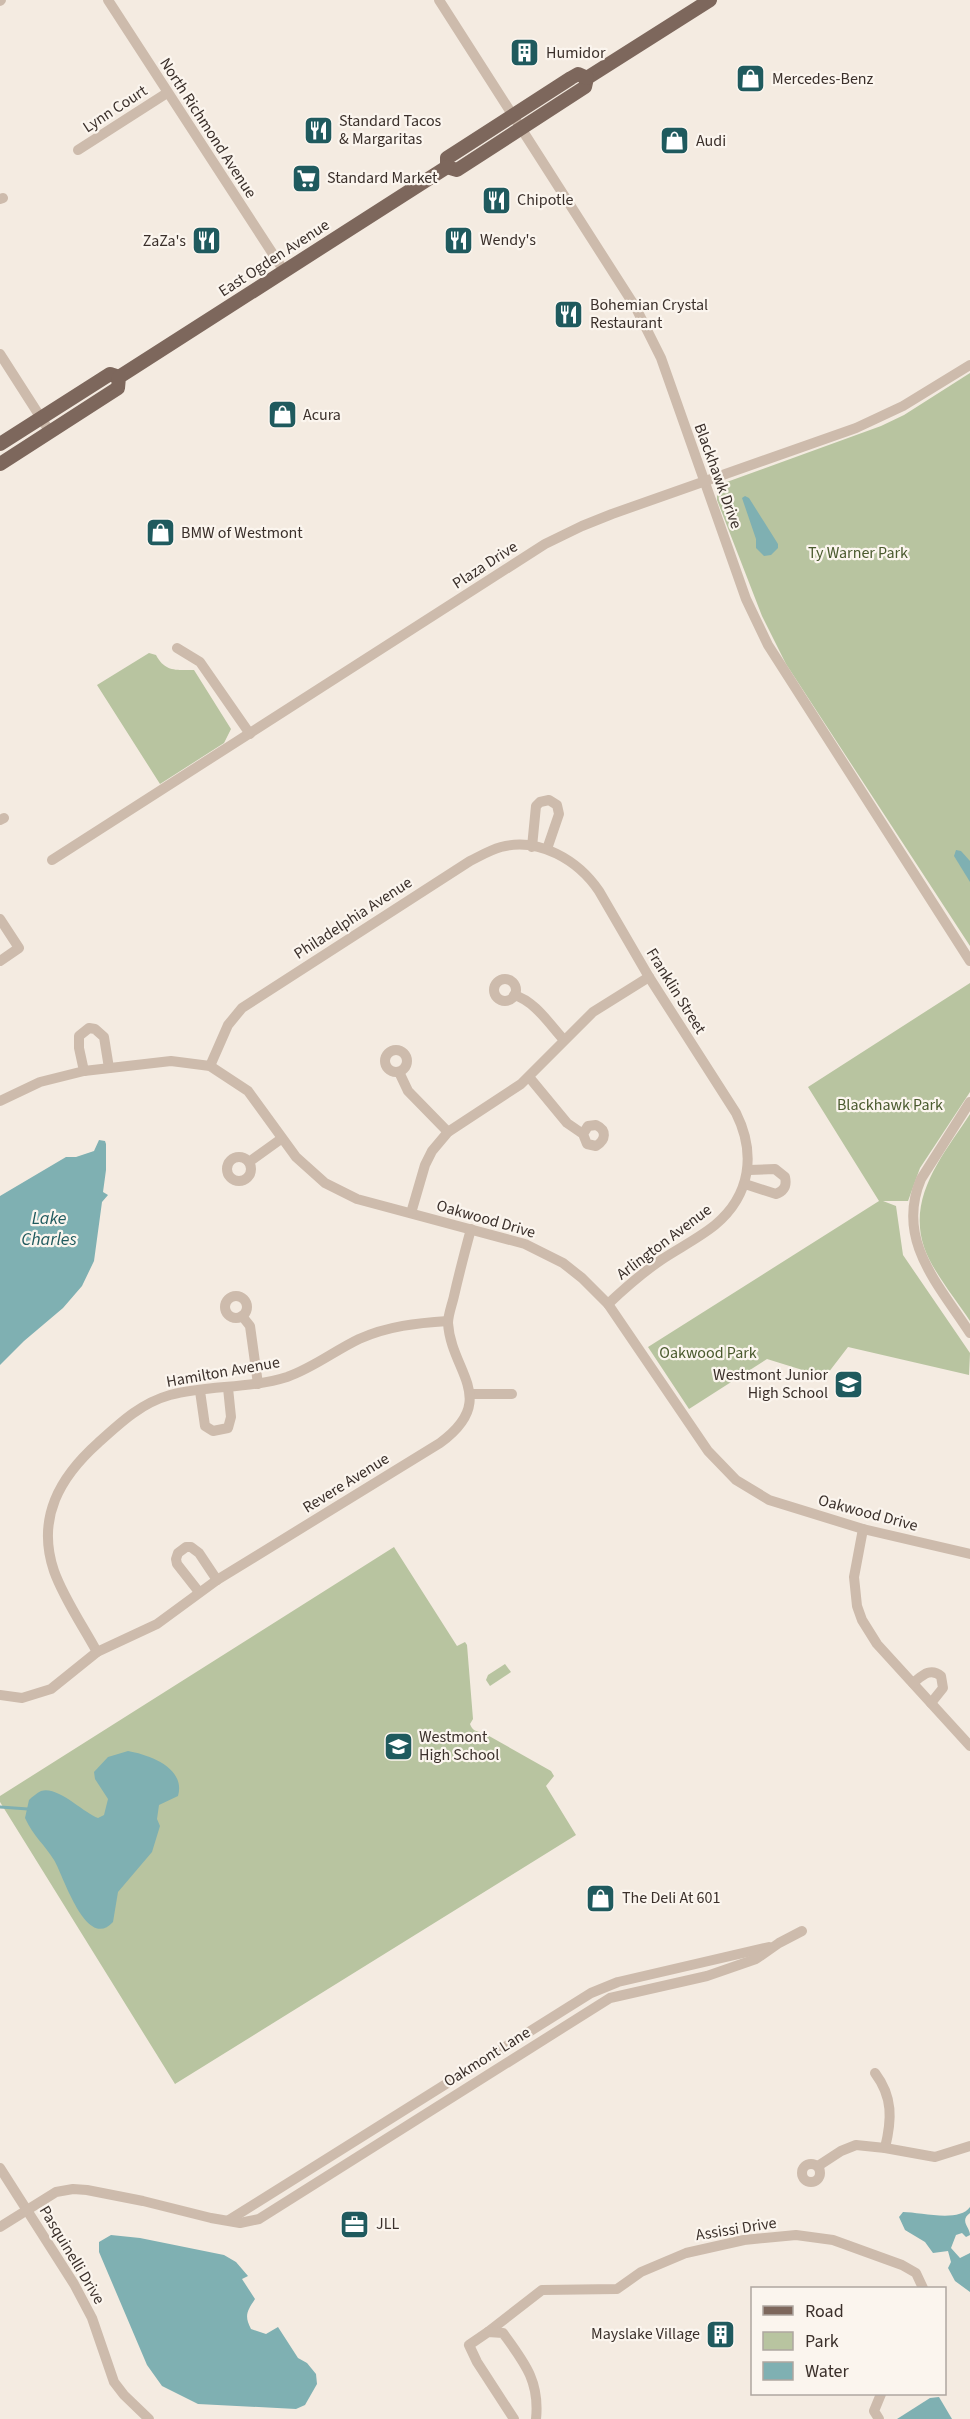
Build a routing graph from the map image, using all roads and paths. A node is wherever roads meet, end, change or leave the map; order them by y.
1 (108, 0) edge
2 (439, 0) edge
3 (710, 0) edge
4 (587, 78) junction
5 (167, 93) junction
6 (514, 115) junction
7 (524, 129) junction
8 (78, 150) dead end
9 (447, 167) junction
10 (284, 271) junction
11 (0, 354) edge
12 (970, 365) edge
13 (119, 377) junction
14 (41, 418) junction
15 (50, 432) junction
16 (0, 444) edge
17 (0, 464) edge
18 (704, 482) junction
19 (177, 648) dead end
20 (250, 734) junction
21 (532, 847) junction
22 (547, 849) junction
23 (52, 860) dead end
24 (0, 919) edge
25 (0, 961) edge
26 (970, 961) edge
27 (649, 978) junction
28 (514, 995) dead end
29 (564, 1040) junction
30 (210, 1066) junction
31 (109, 1068) junction
32 (84, 1071) junction
33 (399, 1072) dead end
34 (529, 1077) junction
35 (0, 1101) edge
36 (970, 1102) edge
37 (448, 1132) junction
38 (583, 1134) dead end
39 (281, 1139) junction
40 (249, 1162) dead end
41 (749, 1170) junction
42 (745, 1184) junction
43 (411, 1213) junction
44 (471, 1229) junction
45 (608, 1304) junction
46 (242, 1316) dead end
47 (448, 1321) junction
48 (970, 1333) edge
49 (258, 1384) junction
50 (228, 1388) junction
51 (200, 1391) junction
52 (470, 1394) junction
53 (512, 1394) dead end
54 (864, 1528) junction
55 (970, 1554) edge
56 (217, 1580) junction
57 (200, 1592) junction
58 (97, 1652) junction
59 (913, 1683) junction
60 (0, 1695) edge
61 (931, 1703) junction
62 (970, 1746) edge
63 (802, 1931) dead end
64 (875, 2073) dead end
65 (970, 2146) edge
66 (885, 2148) junction
67 (818, 2166) dead end
68 (0, 2168) edge
69 (27, 2210) junction
70 (0, 2228) edge
71 (922, 2287) edge
72 (488, 2332) junction
73 (881, 2395) edge
74 (149, 2419) edge
75 (514, 2419) edge
76 (536, 2419) edge
77 (879, 2419) edge

1 - 5 street, North Richmond Avenue
2 - 6 street, Blackhawk Drive
3 - 4 main road, East Ogden Avenue
4 - 6 main road, East Ogden Avenue
4 - 7 main road, East Ogden Avenue
5 - 8 street, Lynn Court
5 - 10 street, North Richmond Avenue
6 - 7 street, Blackhawk Drive
6 - 9 main road, East Ogden Avenue
7 - 9 main road, East Ogden Avenue
7 - 18 street, Blackhawk Drive
9 - 10 main road, East Ogden Avenue
10 - 13 main road, East Ogden Avenue
11 - 14 street
12 - 18 street, Plaza Drive
13 - 14 main road, East Ogden Avenue
13 - 15 main road, East Ogden Avenue
14 - 15 street
14 - 16 main road, East Ogden Avenue
15 - 17 main road, East Ogden Avenue
18 - 20 street, Plaza Drive
18 - 26 street, Blackhawk Drive
19 - 20 street
20 - 23 street, Plaza Drive
21 - 22 street, Philadelphia Avenue
21 - 22 street
21 - 30 street, Philadelphia Avenue
22 - 27 street, Franklin Street
24 - 25 street
27 - 29 street
27 - 41 street, Franklin Street
28 - 29 street
29 - 34 street
30 - 31 street, Oakwood Drive
30 - 39 street, Oakwood Drive
31 - 32 street, Oakwood Drive
31 - 32 street
32 - 35 street, Oakwood Drive
33 - 37 street
34 - 37 street
34 - 38 street
36 - 48 street
37 - 43 street
39 - 40 street
39 - 43 street, Oakwood Drive
41 - 42 street, Arlington Avenue
41 - 42 street
42 - 45 street, Arlington Avenue
43 - 44 street, Oakwood Drive
44 - 45 street, Oakwood Drive
44 - 47 street
45 - 54 street, Oakwood Drive
46 - 49 street
47 - 49 street, Hamilton Avenue
47 - 52 street
49 - 50 street, Hamilton Avenue
50 - 51 street, Hamilton Avenue
50 - 51 street
51 - 58 street, Hamilton Avenue
52 - 53 street
52 - 56 street, Revere Avenue
54 - 55 street, Oakwood Drive
54 - 59 street
56 - 57 street, Revere Avenue
56 - 57 street
57 - 58 street, Revere Avenue
58 - 60 street, Revere Avenue
59 - 61 street
59 - 61 street
61 - 62 street
63 - 69 street, Oakmont Lane
64 - 66 street
65 - 66 street
66 - 67 street
68 - 69 street, Pasquinelli Drive
69 - 70 street, Oakmont Lane
69 - 74 street, Pasquinelli Drive
71 - 72 street, Assissi Drive
72 - 75 street, Assissi Drive
72 - 76 street
73 - 77 street

